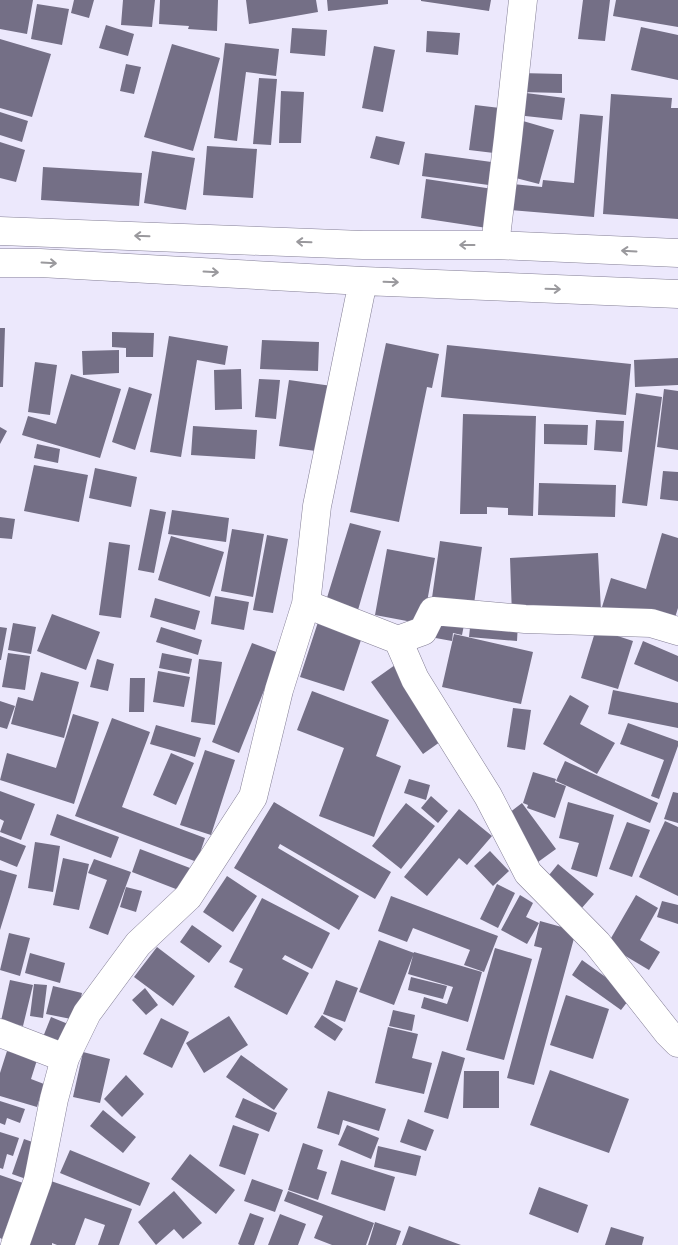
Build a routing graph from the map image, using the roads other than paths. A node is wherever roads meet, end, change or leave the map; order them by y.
1 (523, 0) edge
2 (0, 231) edge
3 (495, 245) junction
4 (678, 253) edge
5 (0, 263) edge
6 (363, 281) junction
7 (678, 294) edge
8 (306, 604) junction
9 (678, 631) edge
10 (398, 640) junction
11 (0, 1034) edge
12 (678, 1043) edge
13 (65, 1058) junction
14 (16, 1245) edge

1 - 3 street
3 -> 2 street
4 -> 3 street
5 -> 6 street
6 -> 7 street
6 - 8 street
8 - 10 street
8 - 13 street
9 - 10 street
10 - 12 street
11 - 13 street
13 - 14 street

